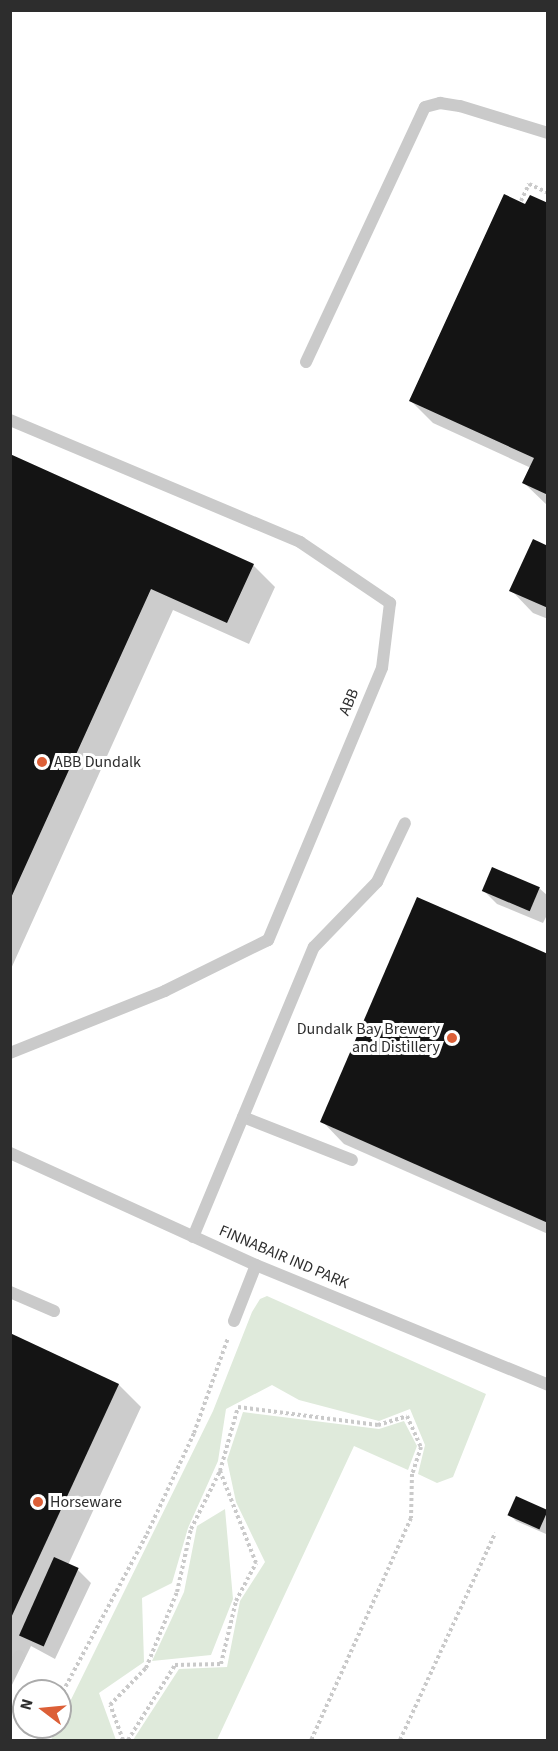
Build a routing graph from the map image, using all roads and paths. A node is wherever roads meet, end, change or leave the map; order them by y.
1 (548, 134) edge
2 (548, 193) edge
3 (521, 201) dead end
4 (306, 362) dead end
5 (10, 420) edge
6 (405, 823) dead end
7 (10, 1053) edge
8 (243, 1117) junction
9 (10, 1153) edge
10 (352, 1160) dead end
11 (194, 1237) junction
12 (256, 1265) junction
13 (10, 1292) edge
14 (54, 1311) dead end
15 (234, 1321) joint
16 (548, 1385) edge
17 (220, 1471) junction
18 (495, 1533) dead end
19 (19, 1656) dead end
20 (10, 1674) edge
21 (70, 1679) edge
22 (123, 1740) edge
23 (128, 1740) edge
24 (311, 1740) edge
25 (400, 1740) edge

1 - 4 lane
2 - 3 path
5 - 7 lane, ABB
6 - 8 lane
8 - 10 lane
8 - 11 lane
9 - 11 lane, FINNABAIR IND PARK
11 - 12 lane, FINNABAIR IND PARK
12 - 15 lane
12 - 16 lane, FINNABAIR IND PARK
13 - 14 lane
15 - 21 path
17 - 22 path
17 - 23 path
17 - 24 path
18 - 25 path
19 - 20 lane

